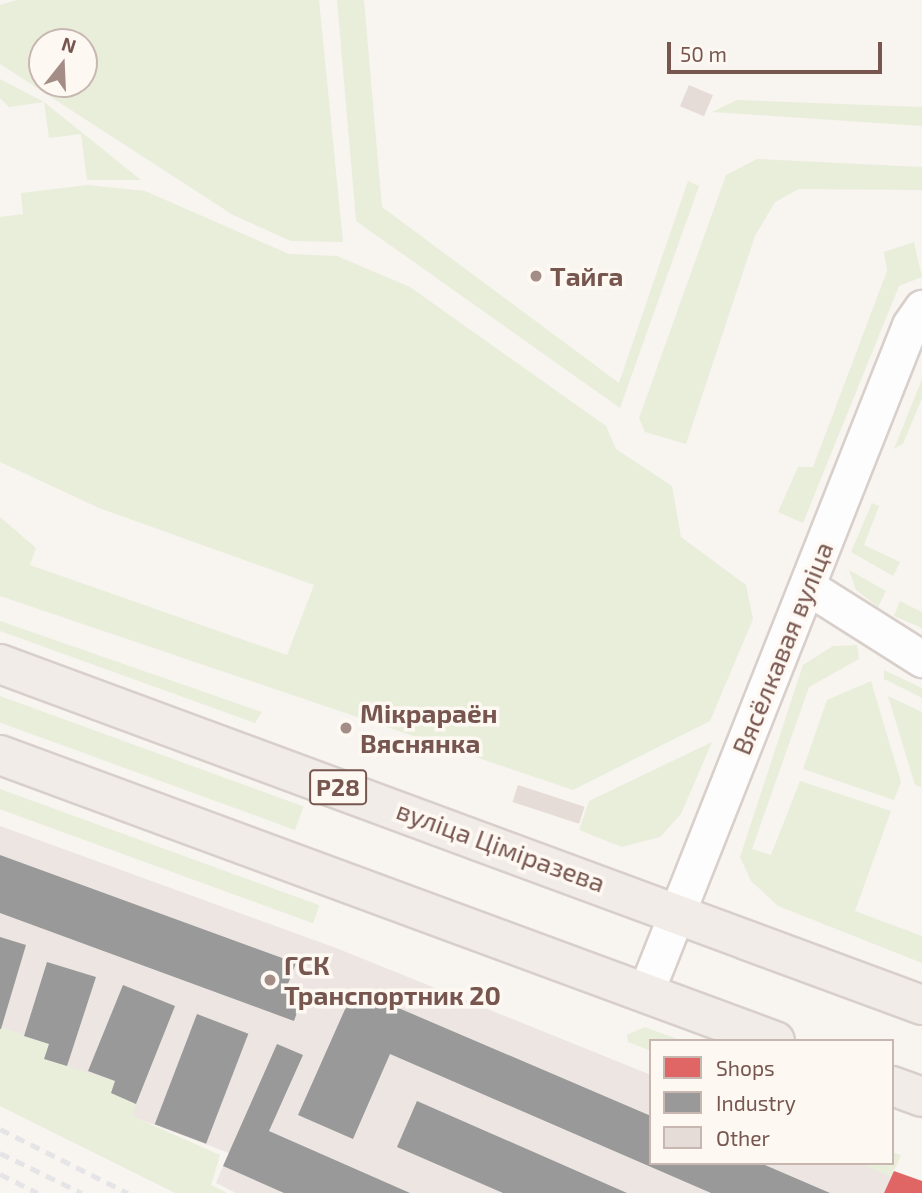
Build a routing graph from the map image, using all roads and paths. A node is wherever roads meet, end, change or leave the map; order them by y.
1 (922, 308) edge
2 (808, 587) junction
3 (922, 659) edge
4 (0, 664) edge
5 (0, 755) edge
6 (675, 909) junction
7 (646, 991) junction
8 (922, 1005) edge
9 (770, 1039) edge
10 (894, 1087) edge
11 (922, 1097) edge

1 - 2 street, Вясёлкавая вуліца
2 - 3 street
2 - 6 street, Вясёлкавая вуліца
4 - 6 main road, вуліца Ціміразева / Р28
5 - 7 main road
6 - 7 street, Вясёлкавая вуліца
6 - 8 main road, вуліца Ціміразева / Р28
7 - 9 main road
10 - 11 main road

